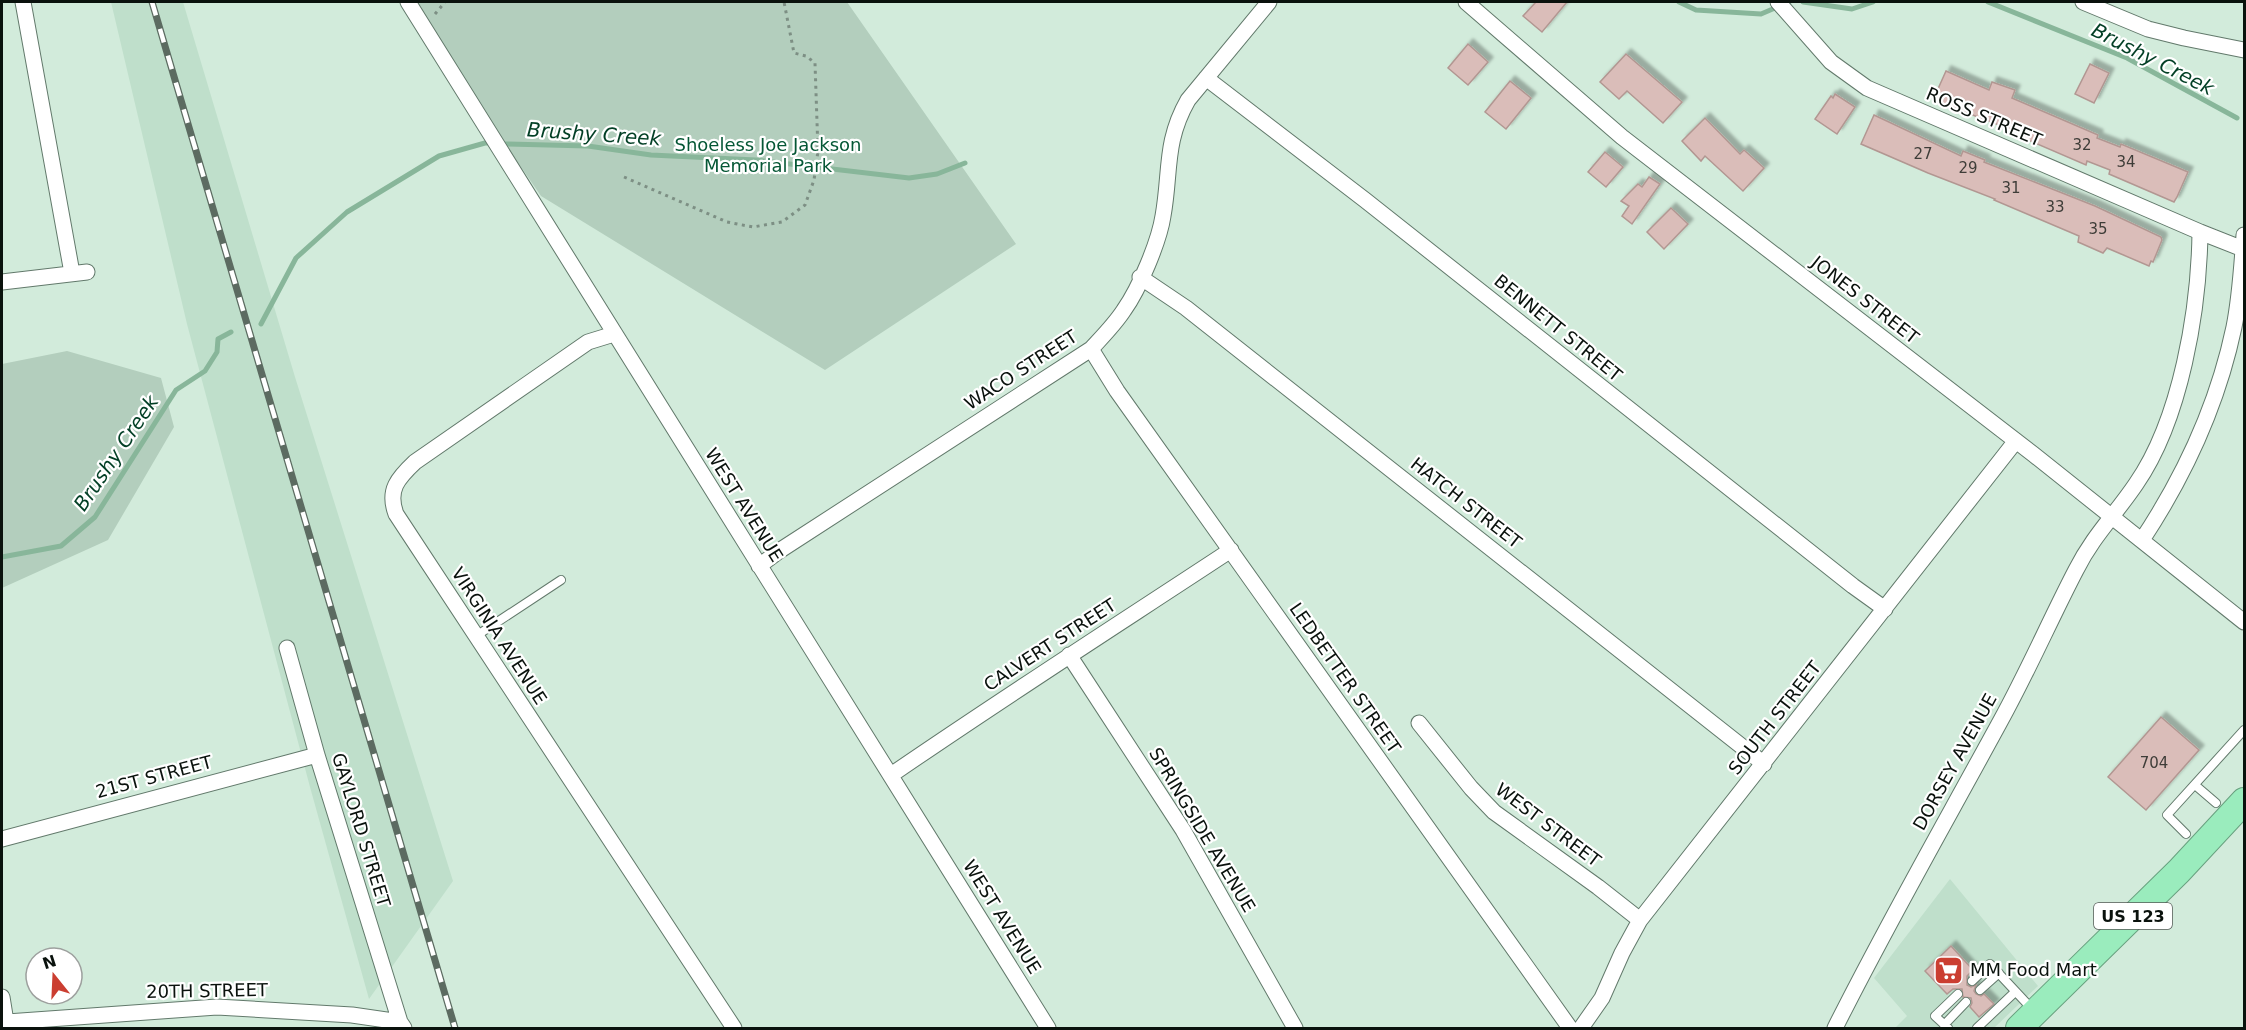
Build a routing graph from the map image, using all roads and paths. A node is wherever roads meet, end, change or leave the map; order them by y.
1 (23, 2) edge
2 (408, 2) edge
3 (784, 2) edge
4 (1269, 2) edge
5 (1467, 2) edge
6 (2083, 2) edge
7 (1781, 5) edge
8 (2244, 50) edge
9 (1206, 78) junction
10 (624, 177) dead end
11 (2200, 232) junction
12 (2244, 242) edge
13 (1140, 277) junction
14 (2, 282) edge
15 (614, 334) junction
16 (1091, 349) junction
17 (2015, 442) junction
18 (2110, 515) junction
19 (2142, 540) junction
20 (1231, 550) junction
21 (759, 566) junction
22 (561, 579) dead end
23 (1885, 609) junction
24 (2244, 622) edge
25 (476, 636) junction
26 (287, 648) dead end
27 (1069, 655) junction
28 (1419, 723) dead end
29 (2244, 730) edge
30 (317, 755) junction
31 (1764, 764) junction
32 (891, 775) junction
33 (2194, 785) junction
34 (2244, 801) edge
35 (2216, 803) dead end
36 (2186, 834) dead end
37 (2, 839) edge
38 (1640, 920) junction
39 (1999, 974) junction
40 (1972, 981) dead end
41 (1980, 990) dead end
42 (2015, 992) junction
43 (1958, 994) dead end
44 (2, 997) edge
45 (1966, 1002) dead end
46 (2027, 1021) edge
47 (7, 1025) edge
48 (402, 1025) edge
49 (1946, 1027) edge
50 (734, 1029) edge
51 (1048, 1029) edge
52 (1295, 1029) edge
53 (1570, 1029) edge
54 (1581, 1029) edge
55 (1835, 1029) edge
56 (1977, 1029) edge

1 - 14 street
2 - 15 street, WEST AVENUE
3 - 10 path
4 - 9 street, WACO STREET
5 - 17 street, JONES STREET
6 - 8 street
7 - 11 street, ROSS STREET
9 - 13 street, WACO STREET
9 - 23 street, BENNETT STREET
11 - 12 street, ROSS STREET
11 - 18 street, DORSEY AVENUE
12 - 19 street
13 - 16 street, WACO STREET
13 - 31 street, HATCH STREET
15 - 21 street, WEST AVENUE
15 - 25 street, VIRGINIA AVENUE
16 - 20 street, LEDBETTER STREET
16 - 21 street, WACO STREET
17 - 18 street, JONES STREET
17 - 23 street, SOUTH STREET
18 - 19 street, JONES STREET
18 - 55 street, DORSEY AVENUE
19 - 24 street, JONES STREET
20 - 27 street, CALVERT STREET
20 - 53 street, LEDBETTER STREET
21 - 32 street, WEST AVENUE
22 - 25 lane
23 - 31 street, SOUTH STREET
25 - 50 street, VIRGINIA AVENUE
26 - 30 street, GAYLORD STREET
27 - 32 street, CALVERT STREET
27 - 52 street, SPRINGSIDE AVENUE
28 - 38 street, WEST STREET
29 - 33 lane
30 - 37 street, 21ST STREET
30 - 48 street, GAYLORD STREET
31 - 38 street, SOUTH STREET
32 - 51 street, WEST AVENUE
33 - 35 lane
33 - 36 lane
34 - 46 highway, US 123
38 - 54 street, SOUTH STREET
39 - 40 lane
39 - 41 lane
39 - 42 lane
42 - 46 lane
42 - 56 lane
43 - 49 lane
44 - 47 street
45 - 49 lane
47 - 48 street, 20TH STREET

